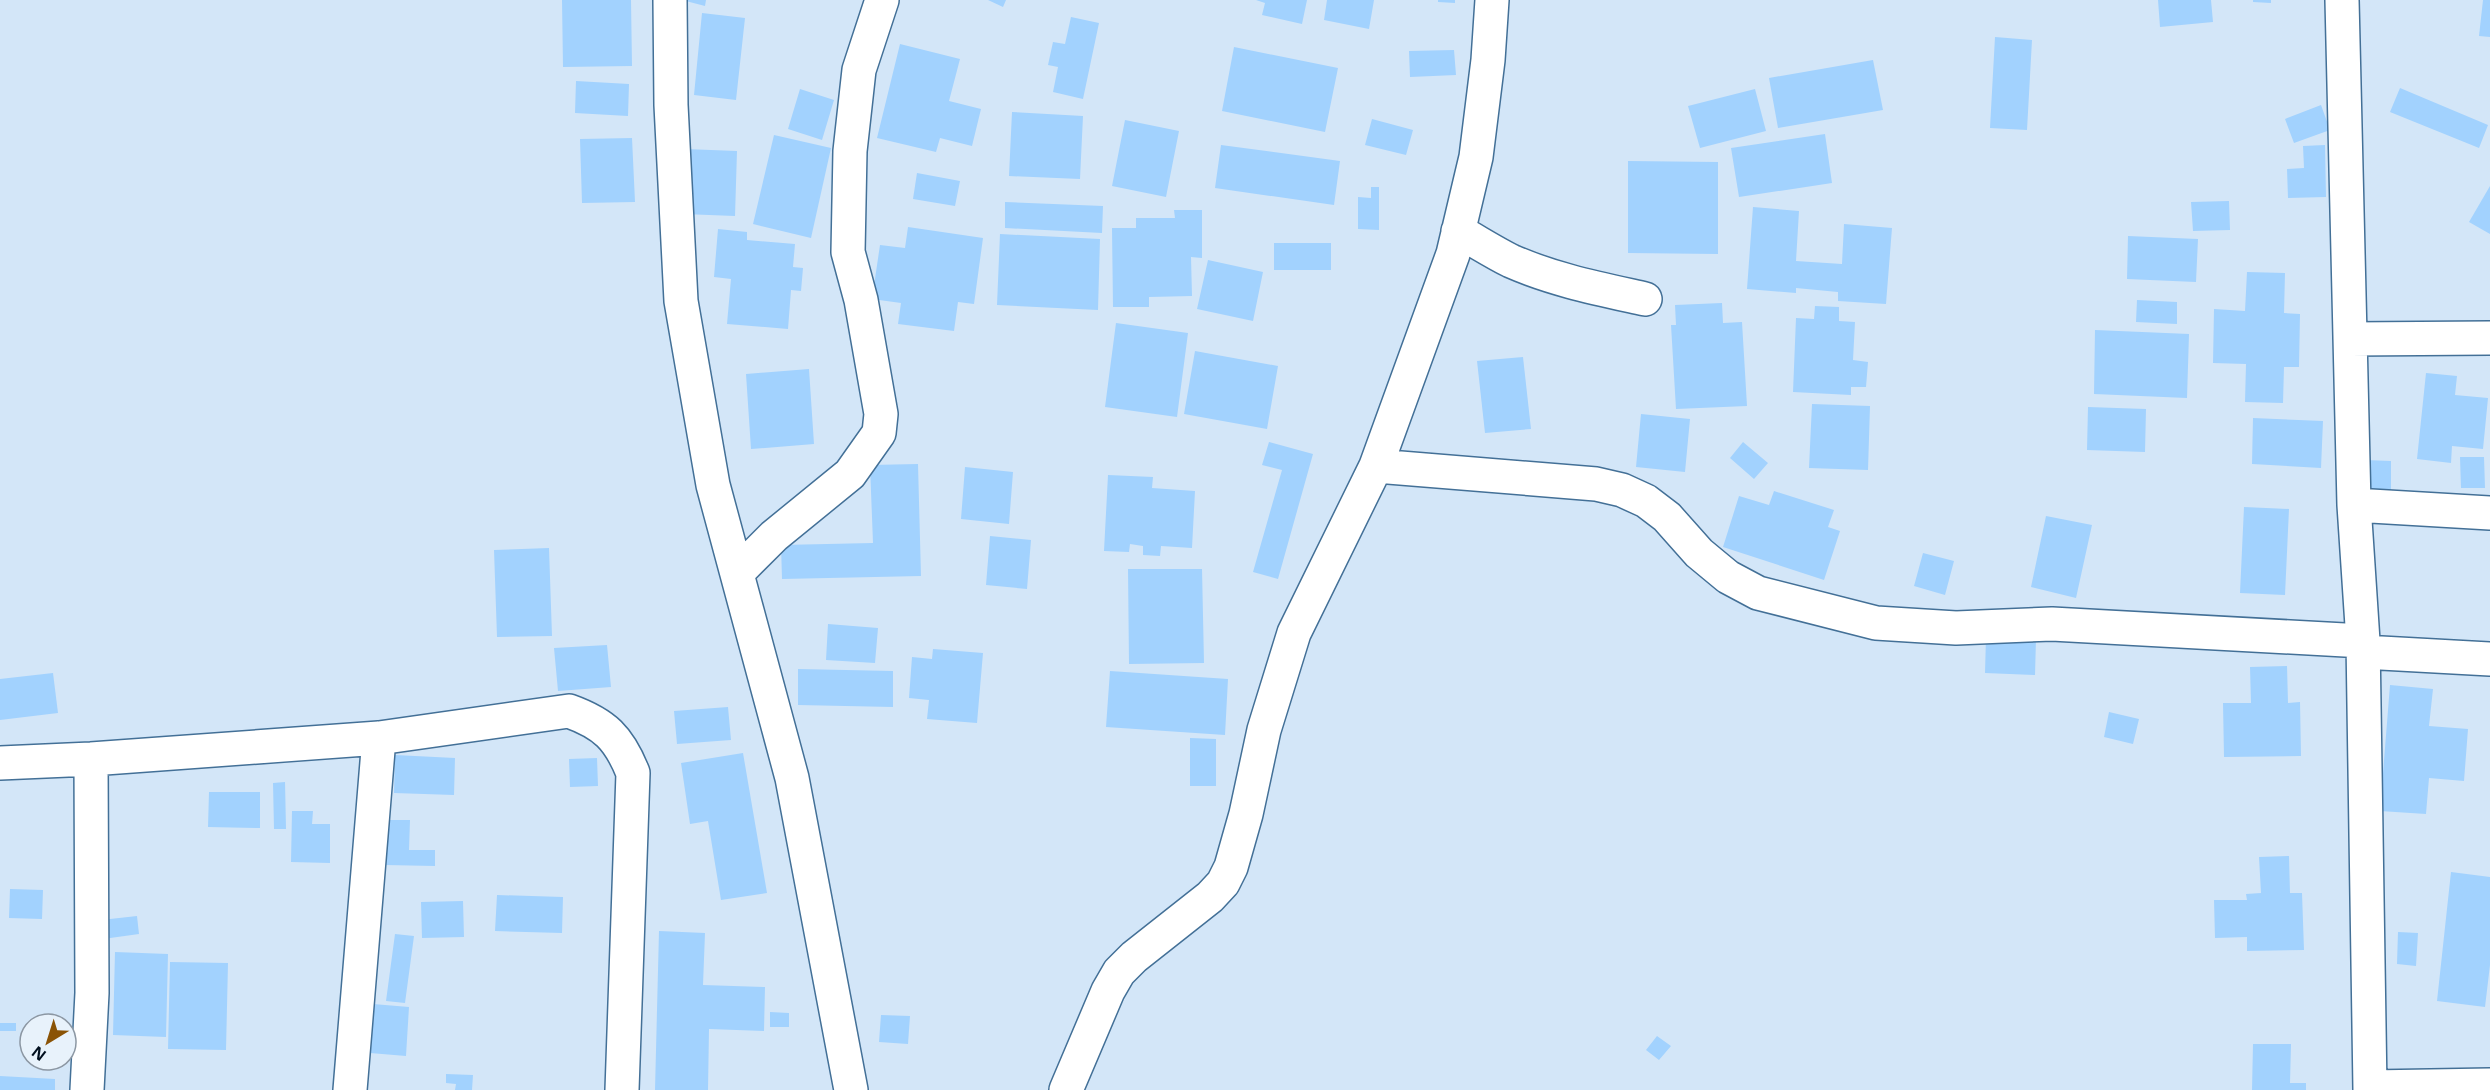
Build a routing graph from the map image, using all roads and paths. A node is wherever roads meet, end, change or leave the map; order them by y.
1 (670, 0) edge
2 (882, 0) edge
3 (1492, 0) edge
4 (2342, 0) edge
5 (1458, 231) junction
6 (1645, 299) dead end
7 (2490, 338) edge
8 (2350, 339) junction
9 (1377, 466) junction
10 (2354, 505) junction
11 (2490, 513) edge
12 (737, 573) junction
13 (2363, 646) junction
14 (2490, 659) edge
15 (379, 738) junction
16 (91, 759) junction
17 (0, 763) edge
18 (2490, 1084) edge
19 (2370, 1089) edge
20 (87, 1090) edge
21 (350, 1090) edge
22 (622, 1090) edge
23 (851, 1090) edge
24 (1066, 1090) edge

1 - 12 street
2 - 12 street
3 - 5 street
4 - 8 street
5 - 6 street
5 - 9 street
7 - 8 street
8 - 10 street
9 - 13 street
9 - 24 street
10 - 11 street
10 - 13 street
12 - 23 street
13 - 14 street
13 - 19 street
15 - 16 street
15 - 21 street
15 - 22 street
16 - 17 street
16 - 20 street
18 - 19 street

